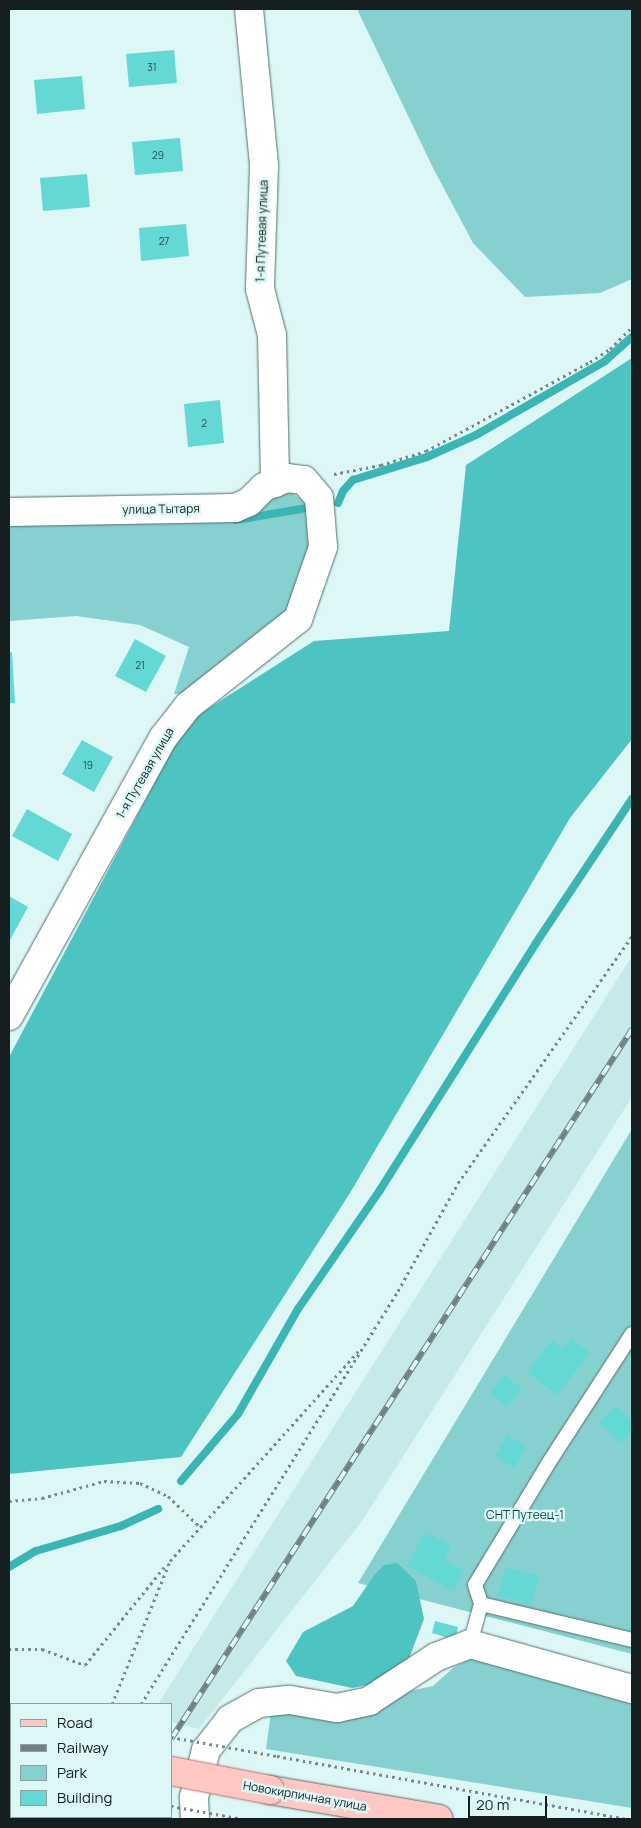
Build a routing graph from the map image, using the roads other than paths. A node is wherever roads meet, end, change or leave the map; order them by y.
1 (249, 9) edge
2 (274, 483) junction
3 (308, 484) joint
4 (9, 512) edge
5 (9, 1016) edge
6 (632, 1334) edge
7 (481, 1604) junction
8 (632, 1640) edge
9 (470, 1644) junction
10 (632, 1689) edge
11 (172, 1771) edge
12 (195, 1819) edge
13 (440, 1819) edge

1 - 2 street, 1-я Путевая улица
2 - 3 street, улица Тытаря
2 - 4 street, улица Тытаря
3 - 5 street, 1-я Путевая улица
6 - 7 lane
7 - 8 lane
7 - 9 lane
9 - 10 street
9 - 12 street
11 - 13 main road, Новокирпичная улица, bridge

